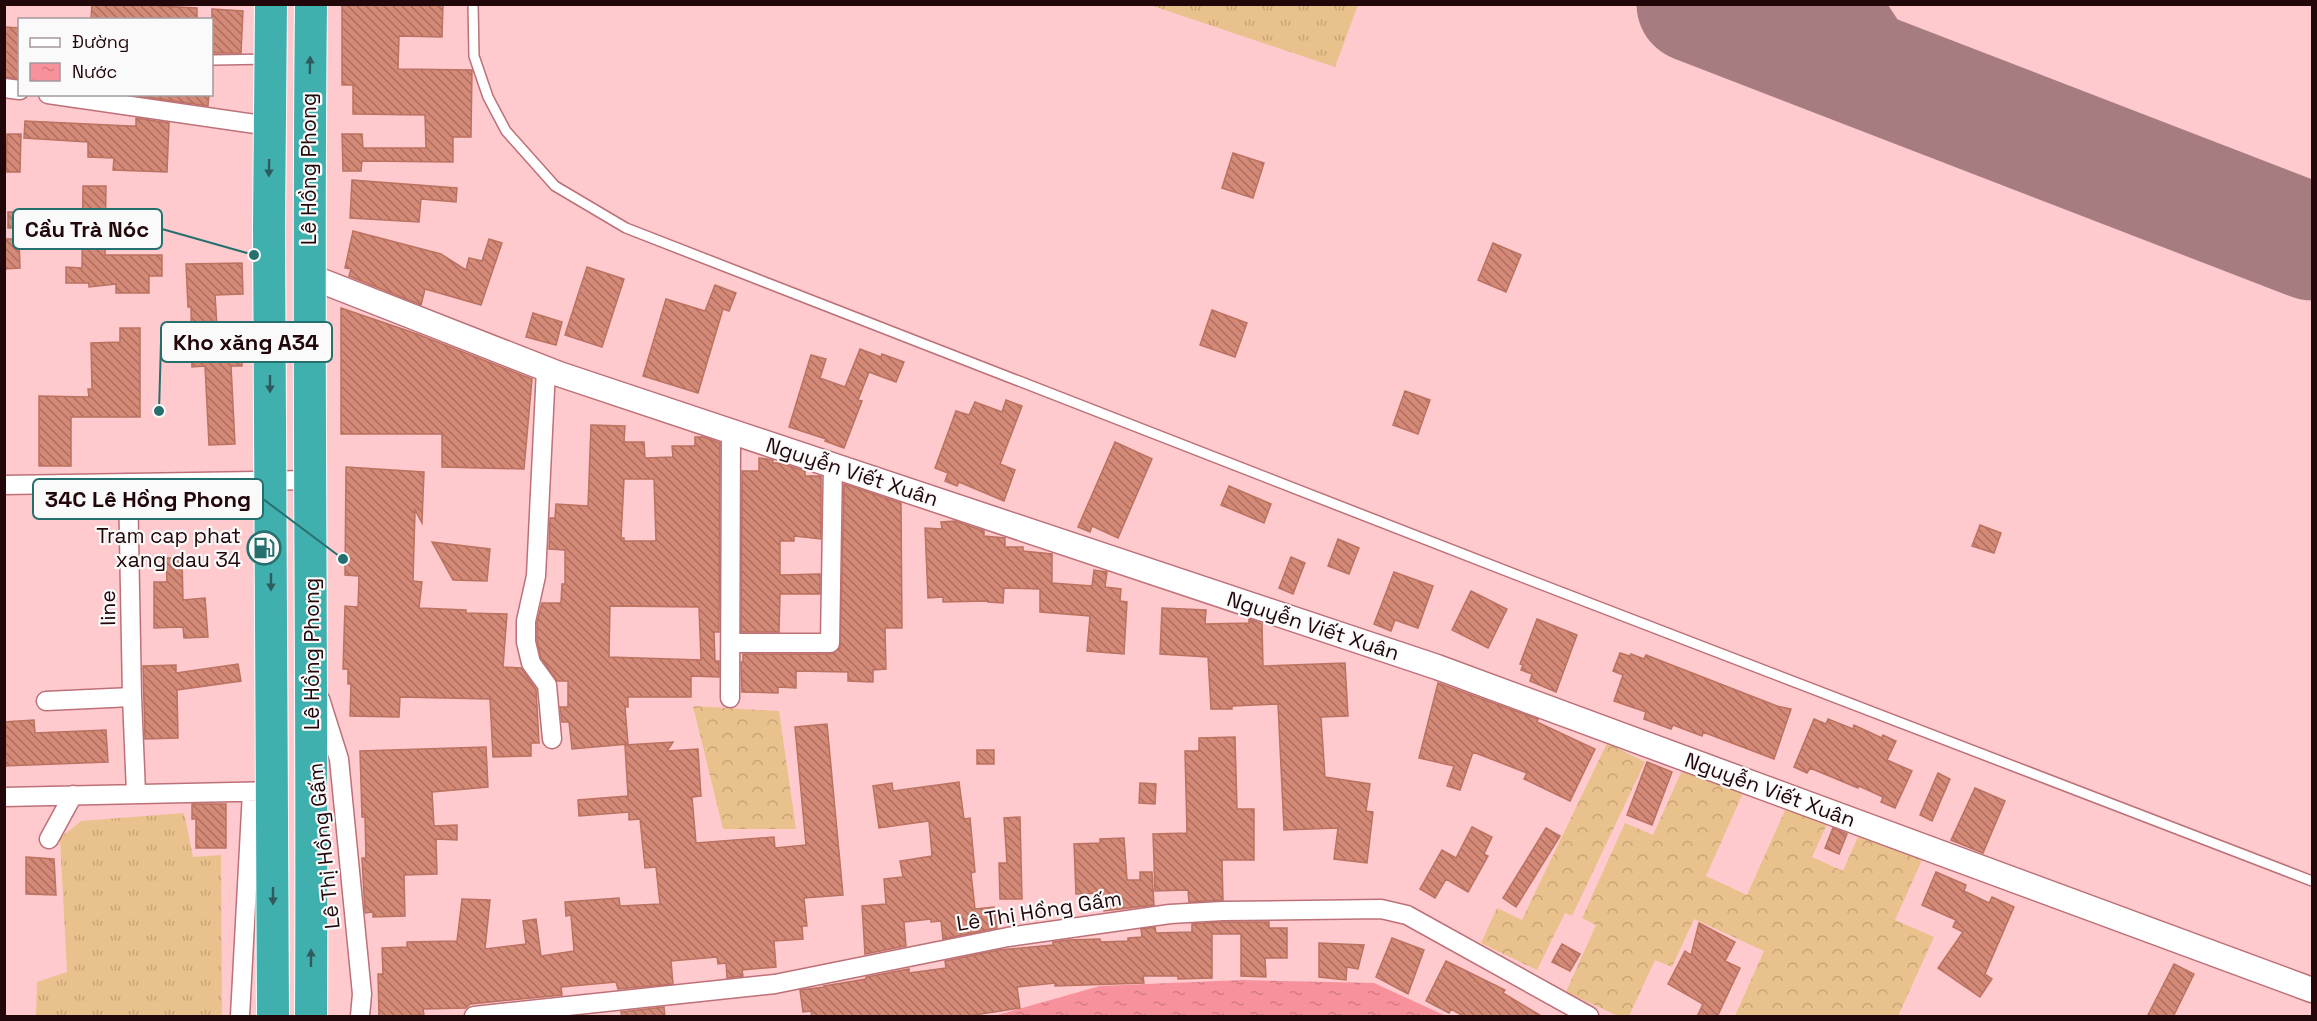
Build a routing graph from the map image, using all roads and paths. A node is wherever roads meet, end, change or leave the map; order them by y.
1 (271, 4) edge
2 (311, 4) edge
3 (473, 4) edge
4 (270, 59) junction
5 (213, 60) edge
6 (62, 96) edge
7 (270, 126) junction
8 (309, 224) junction
9 (269, 226) junction
10 (309, 276) junction
11 (546, 369) junction
12 (731, 431) junction
13 (833, 465) junction
14 (310, 480) junction
15 (270, 481) junction
16 (128, 483) junction
17 (4, 485) edge
18 (731, 643) junction
19 (312, 675) junction
20 (132, 697) junction
21 (730, 698) dead end
22 (46, 701) dead end
23 (552, 739) dead end
24 (262, 791) junction
25 (136, 793) junction
26 (73, 795) junction
27 (4, 797) edge
28 (49, 840) dead end
29 (2313, 881) edge
30 (2313, 990) edge
31 (240, 1017) edge
32 (273, 1017) edge
33 (311, 1017) edge
34 (360, 1017) edge
35 (474, 1017) edge
36 (1589, 1017) edge

1 - 4 highway, Lê Hồng Phong
8 -> 2 highway, Lê Hồng Phong
3 - 29 lane
4 - 5 lane
4 - 7 highway, Lê Hồng Phong
6 - 7 street
7 -> 9 highway, Lê Hồng Phong
8 - 9 highway
8 - 10 highway, Lê Hồng Phong
9 -> 15 highway, Lê Hồng Phong
10 - 11 street, Nguyễn Viết Xuân
10 - 14 highway, Lê Hồng Phong
11 - 12 street, Nguyễn Viết Xuân
11 - 23 street
12 - 13 street, Nguyễn Viết Xuân
12 - 18 street
13 - 18 street
13 - 30 street, Nguyễn Viết Xuân
14 - 15 street
14 - 19 highway, Lê Hồng Phong
15 - 16 street
15 -> 24 highway, Lê Hồng Phong
16 - 17 street
16 - 20 street, line
18 - 21 street
33 -> 19 highway, Lê Hồng Phong
19 - 34 street, Lê Thị Hồng Gấm
20 - 22 street
20 - 25 street, line
24 - 25 street
24 - 31 street
24 -> 32 highway, Lê Hồng Phong
25 - 26 street
26 - 27 street
26 - 28 street
35 - 36 street, Lê Thị Hồng Gấm

